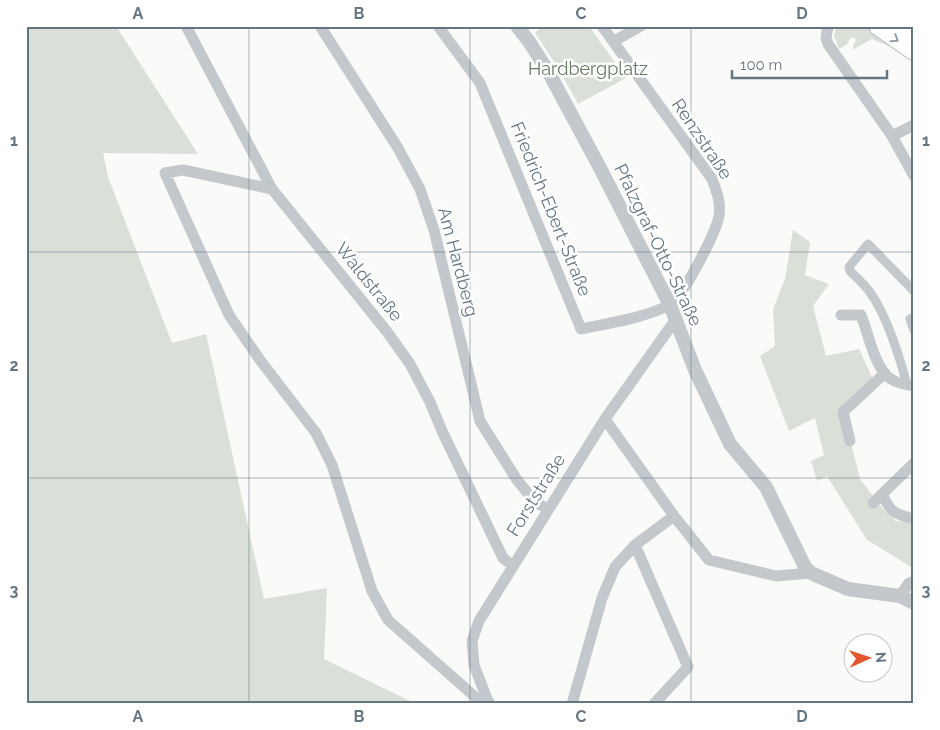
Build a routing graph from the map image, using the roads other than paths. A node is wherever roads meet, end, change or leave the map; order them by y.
1 (186, 26) edge
2 (320, 26) edge
3 (438, 26) edge
4 (517, 26) edge
5 (602, 26) edge
6 (641, 26) edge
7 (828, 26) edge
8 (878, 26) edge
9 (905, 26) edge
10 (914, 32) edge
11 (614, 41) junction
12 (914, 51) edge
13 (914, 125) edge
14 (892, 136) junction
15 (914, 176) edge
16 (272, 190) junction
17 (914, 291) edge
18 (670, 305) junction
19 (840, 315) dead end
20 (914, 317) edge
21 (676, 319) junction
22 (914, 330) edge
23 (885, 374) junction
24 (910, 385) edge
25 (605, 419) junction
26 (850, 441) dead end
27 (914, 463) edge
28 (883, 496) junction
29 (873, 503) dead end
30 (548, 509) junction
31 (674, 516) junction
32 (914, 519) edge
33 (635, 545) junction
34 (513, 566) junction
35 (811, 573) junction
36 (914, 581) edge
37 (900, 596) junction
38 (914, 604) edge
39 (489, 703) edge
40 (572, 704) edge
41 (654, 704) edge

1 - 16 street, Waldstraße
2 - 30 street, Am Hardberg
3 - 18 street, Friedrich-Ebert-Straße
4 - 18 street, Pfalzgraf-Otto-Straße
5 - 11 street, Renzstraße
6 - 11 street
7 - 14 street
8 -> 12 main road
9 - 10 main road
11 - 18 street, Renzstraße
13 - 14 street
14 - 15 street
16 - 34 street, Waldstraße
16 - 39 street
17 - 24 street
18 - 21 street, Pfalzgraf-Otto-Straße
19 - 23 street
20 - 22 street
21 - 25 street, Forststraße
21 - 35 street, Pfalzgraf-Otto-Straße
23 - 24 street
23 - 26 street
25 - 30 street, Forststraße
25 - 31 street
27 - 28 street
28 - 29 street
28 - 32 street
30 - 34 street, Forststraße
31 - 33 street
31 - 35 street
33 - 40 street
33 - 41 street
34 - 39 street, Forststraße
35 - 37 street
36 - 37 street
37 - 38 street

